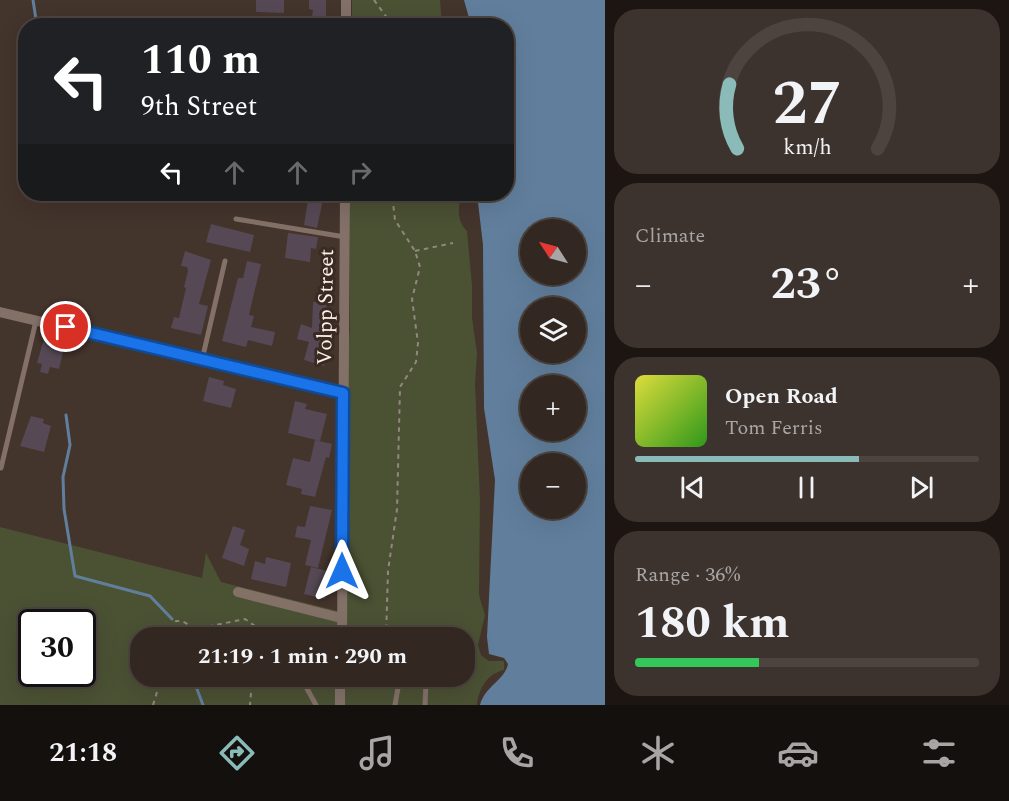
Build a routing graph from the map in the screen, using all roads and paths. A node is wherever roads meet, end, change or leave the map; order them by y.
1 (346, 0) edge
2 (374, 0) edge
3 (346, 18) edge
4 (387, 18) edge
5 (345, 201) edge
6 (393, 201) edge
7 (236, 219) dead end
8 (345, 237) junction
9 (453, 243) dead end
10 (415, 251) junction
11 (225, 261) dead end
12 (0, 312) edge
13 (36, 320) junction
14 (202, 360) junction
15 (343, 393) junction
16 (1, 468) edge
17 (238, 592) dead end
18 (342, 618) junction
19 (173, 627) edge
20 (192, 627) edge
21 (206, 627) edge
22 (254, 627) edge
23 (342, 627) edge
24 (386, 627) edge
25 (159, 687) edge
26 (249, 687) edge
27 (306, 687) edge
28 (340, 687) edge
29 (399, 687) edge
30 (427, 687) edge
31 (153, 705) edge
32 (250, 705) edge
33 (316, 705) edge
34 (340, 705) edge
35 (395, 705) edge
36 (425, 705) edge

1 - 3 street
2 - 4 path
5 - 8 street, Volpp Street
6 - 10 path
7 - 8 lane
8 - 15 street, Volpp Street
9 - 10 path
10 - 24 path
11 - 14 lane
12 - 13 street
13 - 14 street
13 - 16 lane
14 - 15 street
15 - 18 street, Volpp Street
17 - 18 street
18 - 23 street, Volpp Street
19 - 20 path
21 - 22 path
25 - 31 path
26 - 32 path
27 - 33 lane
28 - 34 street
29 - 35 lane
30 - 36 lane

